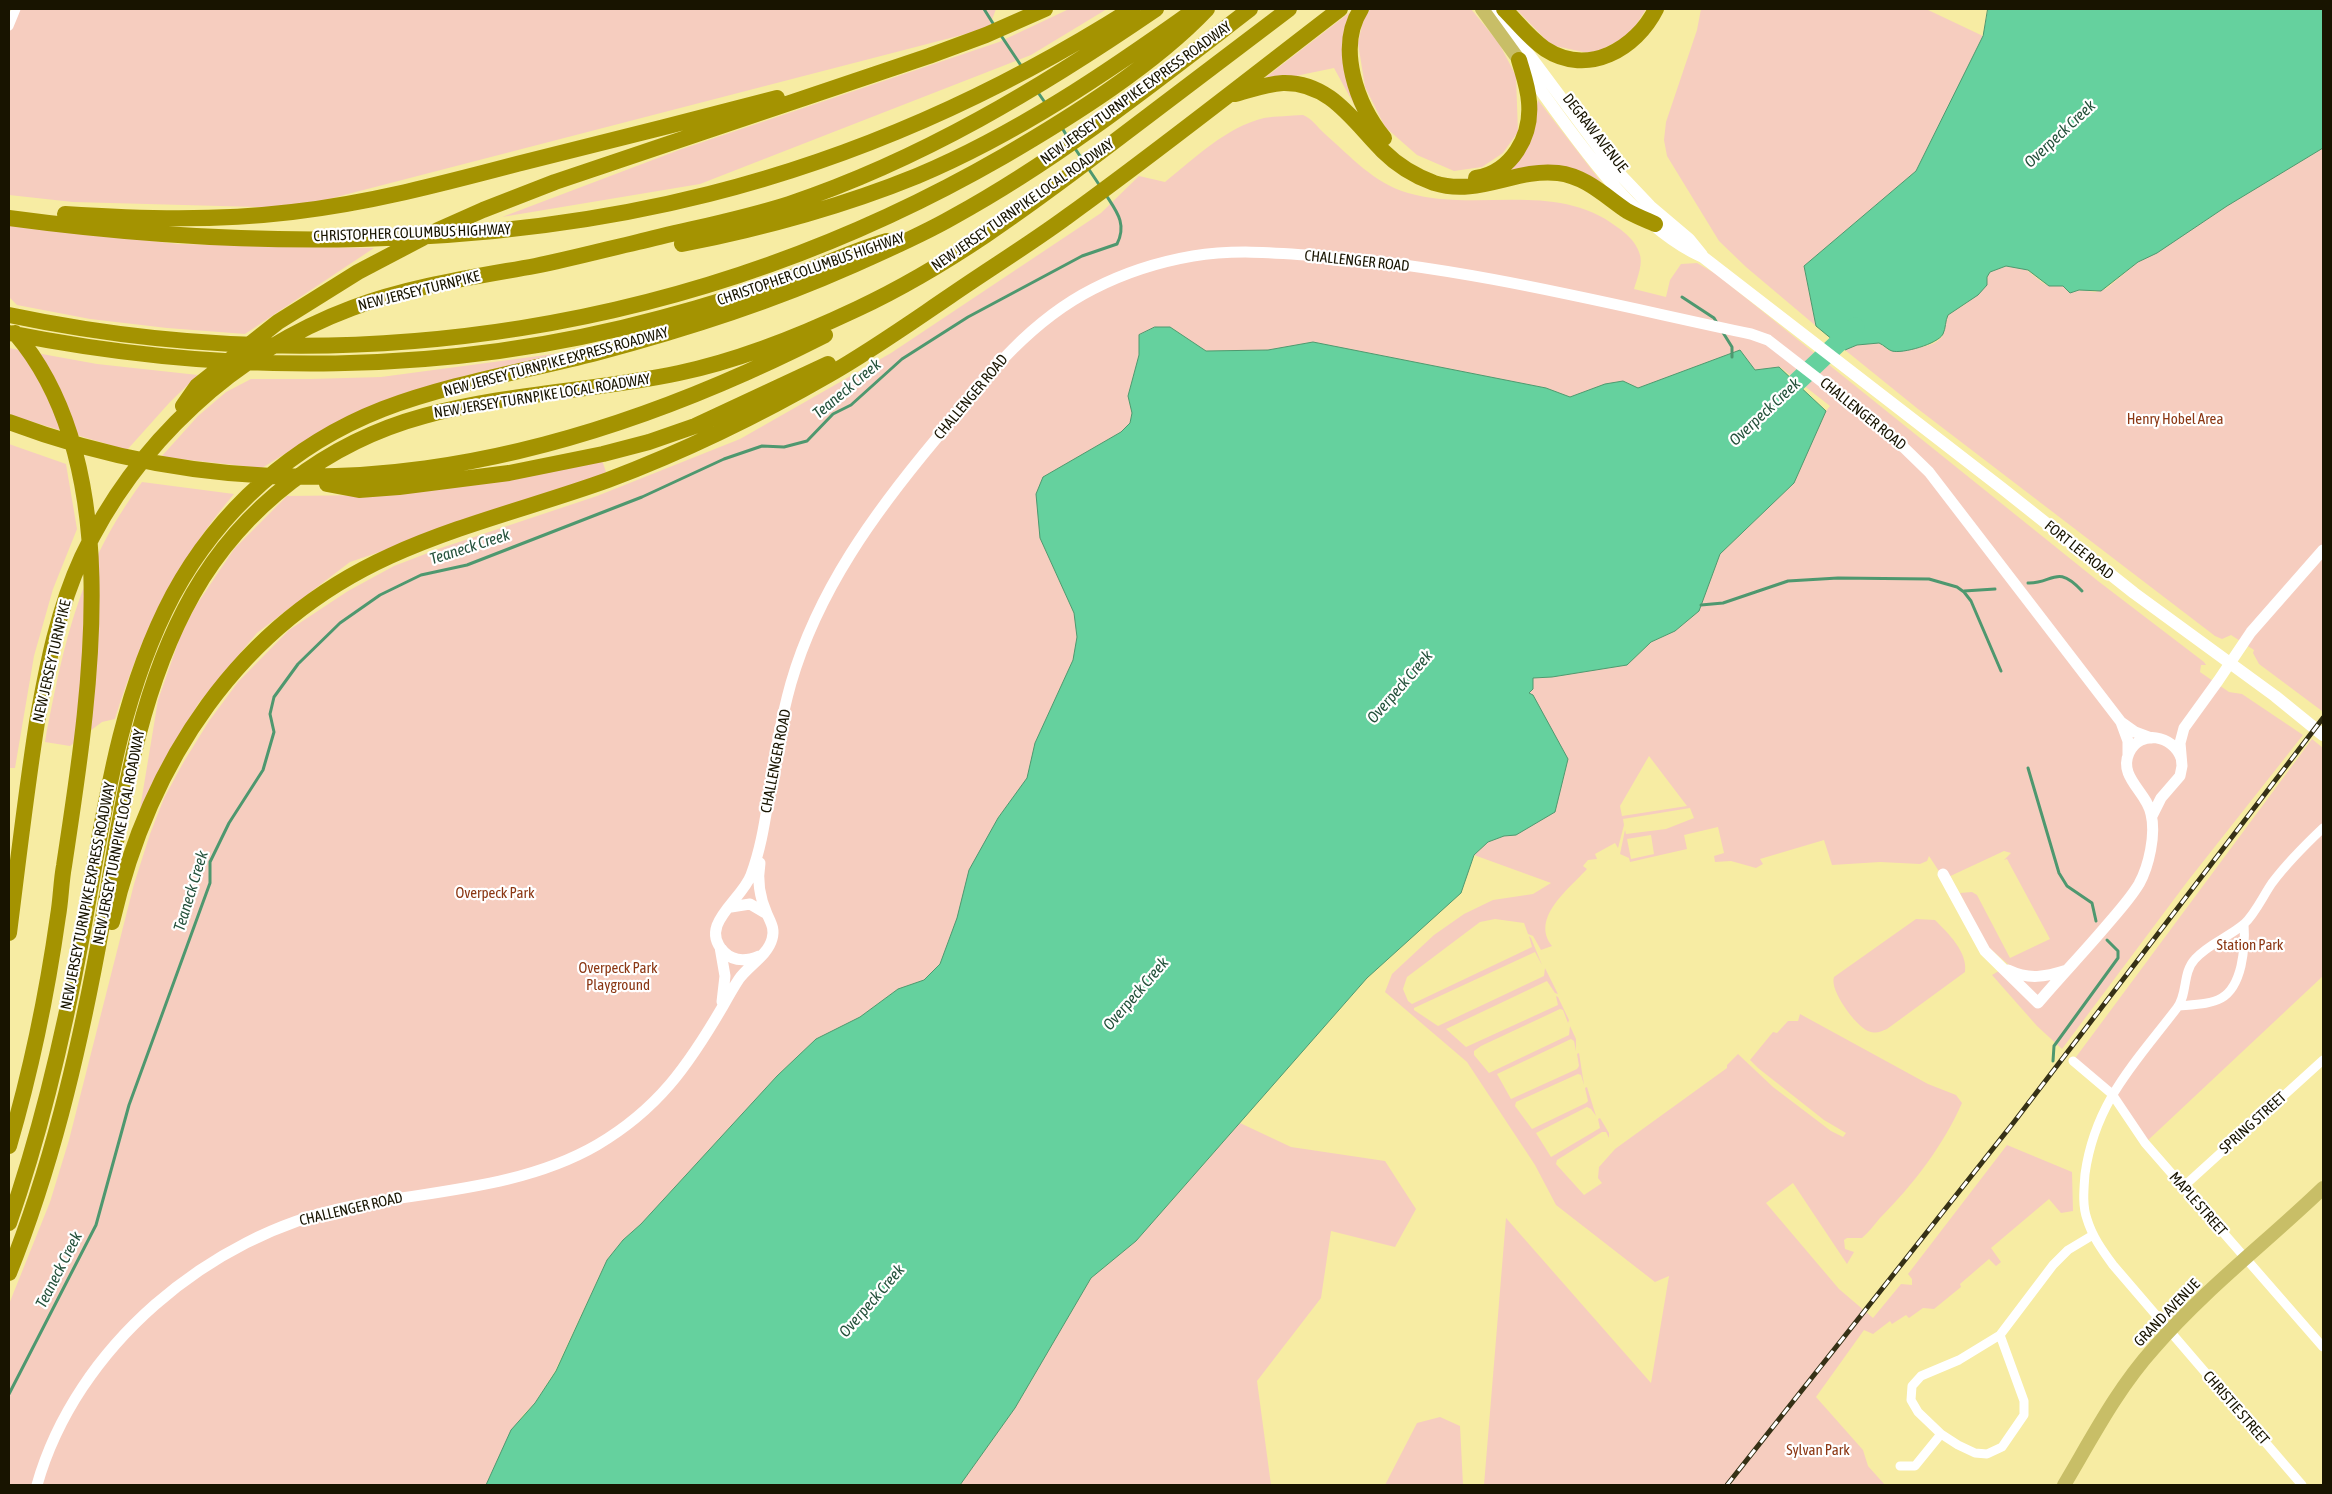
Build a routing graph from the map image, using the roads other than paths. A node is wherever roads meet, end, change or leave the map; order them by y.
1 (16, 9) edge
2 (1044, 9) edge
3 (1132, 9) edge
4 (1156, 9) edge
5 (1196, 9) edge
6 (1207, 9) edge
7 (1250, 9) edge
8 (1289, 9) edge
9 (1340, 9) edge
10 (1361, 9) edge
11 (1482, 9) edge
12 (1496, 9) edge
13 (1504, 9) edge
14 (1656, 9) edge
15 (9, 26) edge
16 (1519, 60) junction
17 (848, 83) junction
18 (1225, 97) junction
19 (9, 208) edge
20 (9, 218) edge
21 (1654, 224) junction
22 (932, 229) junction
23 (586, 256) junction
24 (1703, 257) junction
25 (896, 290) junction
26 (946, 298) junction
27 (9, 310) edge
28 (9, 315) edge
29 (9, 326) edge
30 (9, 333) edge
31 (1837, 363) joint
32 (9, 422) edge
33 (160, 439) junction
34 (289, 477) junction
35 (2323, 550) edge
36 (2229, 664) junction
37 (2121, 722) junction
38 (2184, 728) junction
39 (2323, 735) edge
40 (2153, 738) junction
41 (2128, 755) junction
42 (2181, 758) junction
43 (2138, 788) junction
44 (2171, 788) junction
45 (2152, 816) junction
46 (2323, 828) edge
47 (760, 849) junction
48 (1943, 874) dead end
49 (730, 906) junction
50 (59, 914) junction
51 (767, 914) junction
52 (2244, 924) junction
53 (9, 933) edge
54 (720, 947) junction
55 (759, 956) junction
56 (1998, 965) junction
57 (2066, 970) junction
58 (90, 988) junction
59 (2179, 1006) junction
60 (720, 1012) junction
61 (2323, 1060) edge
62 (2074, 1061) dead end
63 (2112, 1094) junction
64 (9, 1146) edge
65 (2183, 1187) junction
66 (2323, 1188) edge
67 (9, 1223) edge
68 (2093, 1235) junction
69 (2246, 1259) junction
70 (9, 1273) edge
71 (2170, 1330) junction
72 (2000, 1335) junction
73 (2323, 1347) edge
74 (1941, 1434) junction
75 (1900, 1466) dead end
76 (37, 1485) edge
77 (2064, 1485) edge
78 (2302, 1485) edge

1 - 15 street
2 - 17 highway
3 - 20 highway, CHRISTOPHER COLUMBUS HIGHWAY
4 - 23 highway
5 - 23 highway
6 - 28 highway, CHRISTOPHER COLUMBUS HIGHWAY
7 - 22 highway, NEW JERSEY TURNPIKE EXPRESS ROADWAY
8 - 25 highway, NEW JERSEY TURNPIKE LOCAL ROADWAY
9 - 18 highway
10 - 16 highway
11 - 16 main road, DEGRAW AVENUE
12 - 24 main road, DEGRAW AVENUE
13 - 14 highway
16 - 21 main road, DEGRAW AVENUE
17 - 19 highway
17 - 33 highway
18 - 21 highway
18 - 26 highway
21 - 24 main road, DEGRAW AVENUE
22 - 30 highway, CHRISTOPHER COLUMBUS HIGHWAY
22 - 67 highway, NEW JERSEY TURNPIKE EXPRESS ROADWAY
23 - 33 highway, NEW JERSEY TURNPIKE
24 - 31 main road, DEGRAW AVENUE
25 - 34 highway
25 - 58 highway, NEW JERSEY TURNPIKE LOCAL ROADWAY
26 - 34 highway
26 - 58 highway
27 - 50 highway
29 - 50 highway
31 - 36 main road, FORT LEE ROAD
32 - 34 highway
33 - 53 highway, NEW JERSEY TURNPIKE
35 - 36 street
36 - 38 street
36 - 39 main road, FORT LEE ROAD
37 - 40 street, CHALLENGER ROAD
37 - 41 street, CHALLENGER ROAD
37 - 47 street, CHALLENGER ROAD
38 - 40 street
38 - 42 street
40 - 41 street
40 - 42 street
41 - 43 street
42 - 44 street
43 - 44 street
43 - 45 street
44 - 45 street
45 - 57 street
46 - 52 street
47 - 49 street, CHALLENGER ROAD
47 - 51 street, CHALLENGER ROAD
48 - 56 street
49 - 51 street
49 - 54 street, CHALLENGER ROAD
50 - 64 highway
51 - 55 street, CHALLENGER ROAD
52 - 59 street
52 - 59 street
54 - 55 street
54 - 60 street, CHALLENGER ROAD
55 - 60 street, CHALLENGER ROAD
56 - 57 street
56 - 57 street
58 - 70 highway, NEW JERSEY TURNPIKE LOCAL ROADWAY
59 - 63 street, CHRISTIE STREET
60 - 76 street, CHALLENGER ROAD
61 - 65 street, SPRING STREET
62 - 63 street, MAPLE STREET
63 - 65 street, MAPLE STREET
63 - 68 street, CHRISTIE STREET
65 - 69 street, MAPLE STREET
66 - 69 main road, GRAND AVENUE
68 - 71 street, CHRISTIE STREET
68 - 72 street
69 - 71 main road, GRAND AVENUE
69 - 73 street, MAPLE STREET
71 - 77 main road, GRAND AVENUE
71 - 78 street, CHRISTIE STREET
72 - 74 street
72 - 74 street
74 - 75 street

